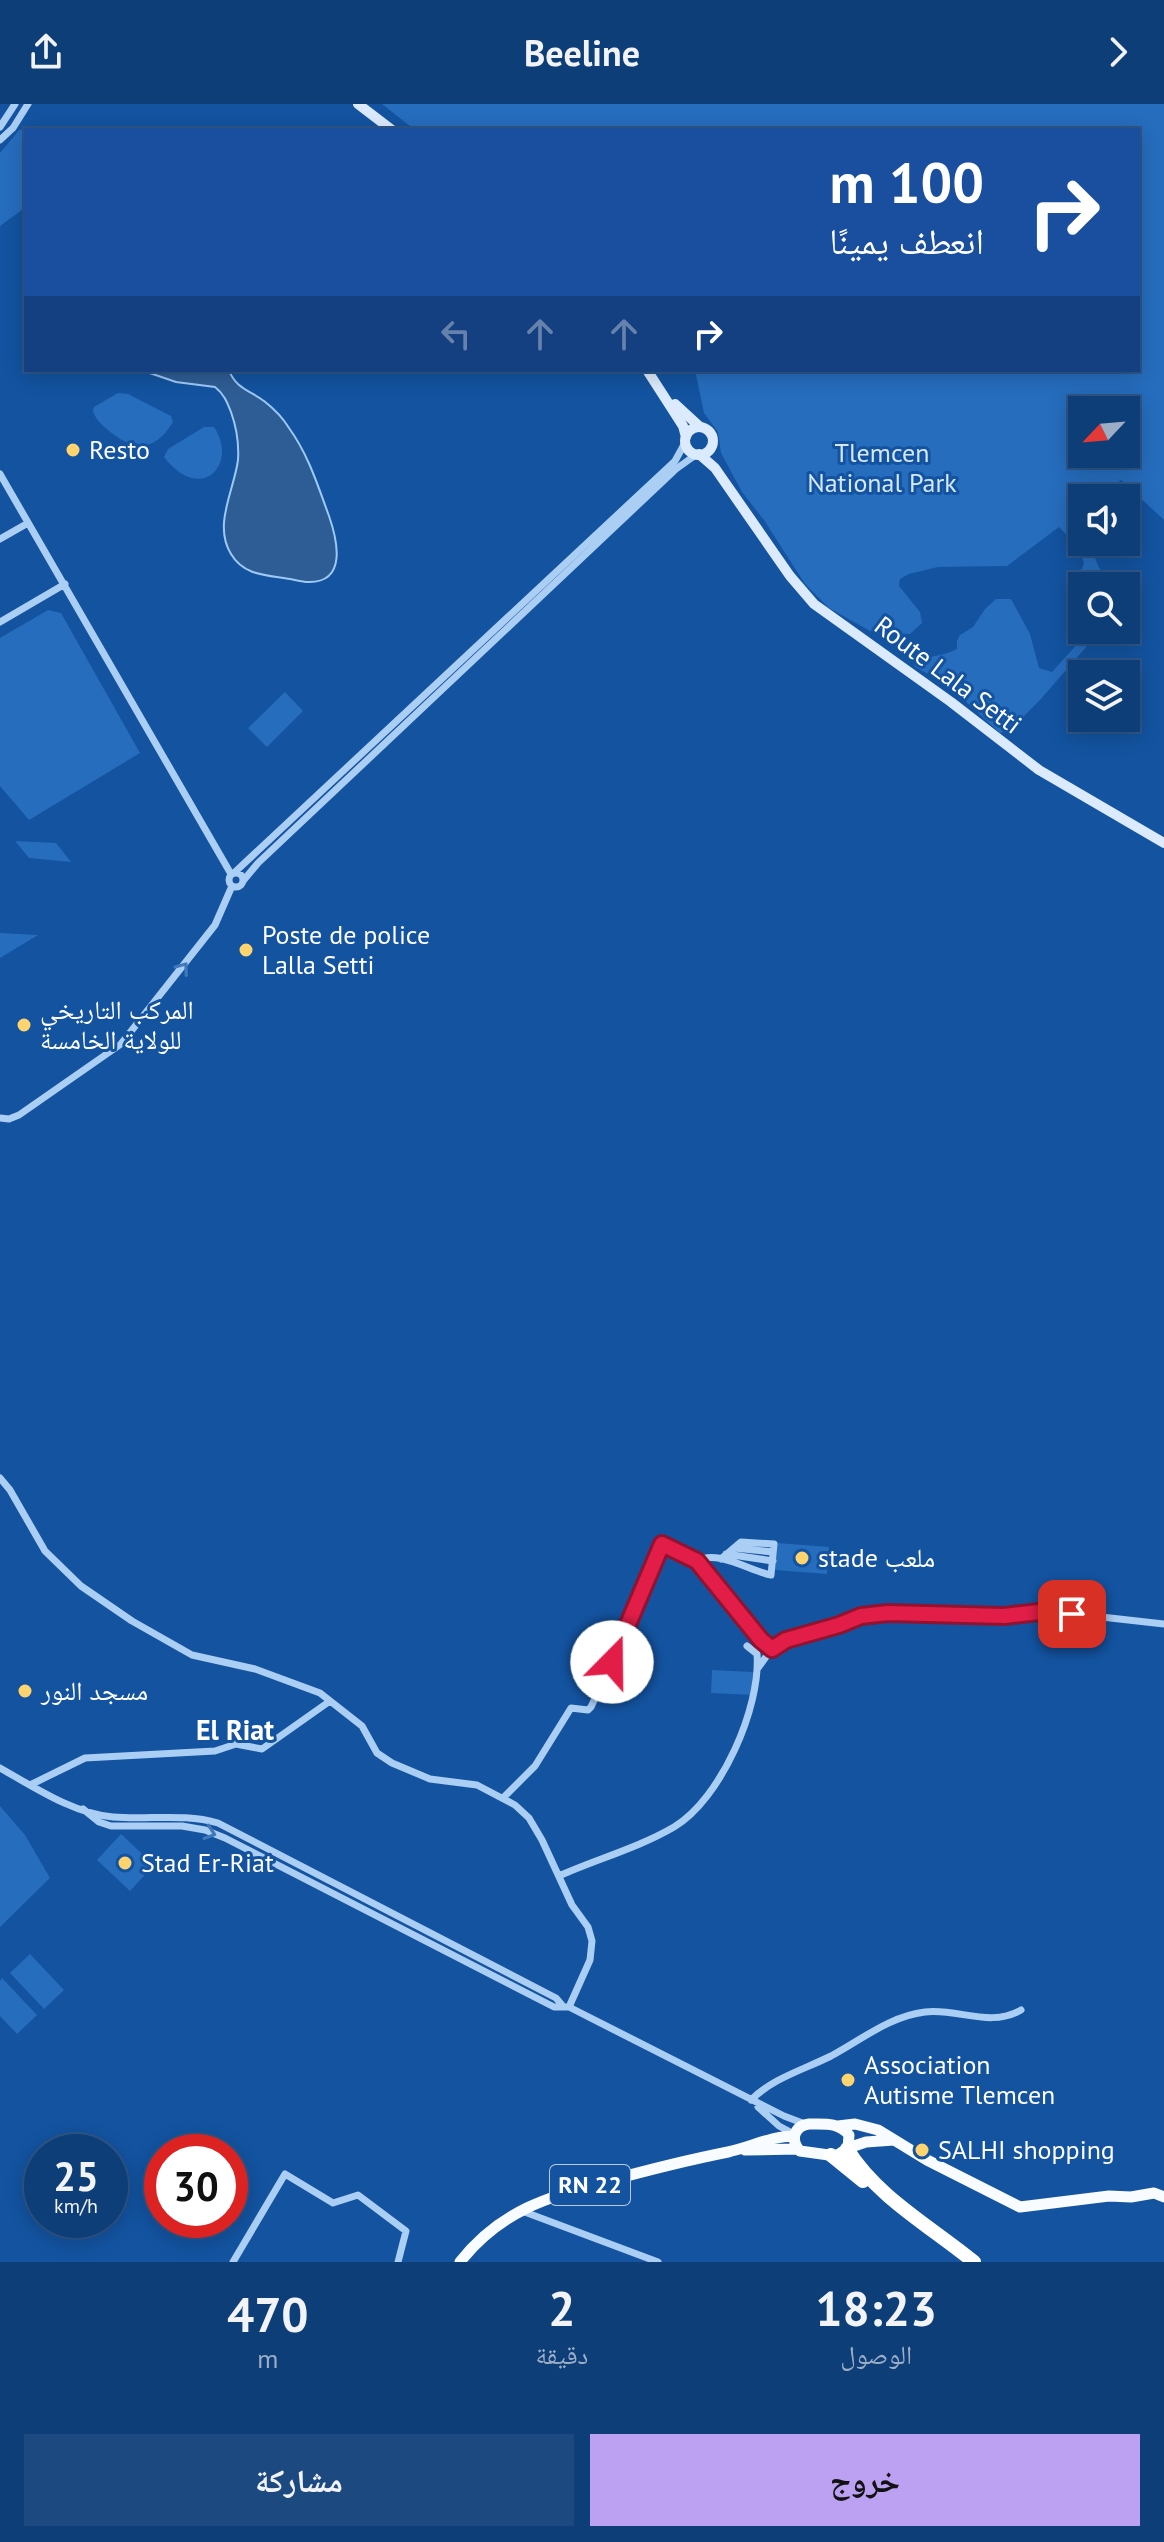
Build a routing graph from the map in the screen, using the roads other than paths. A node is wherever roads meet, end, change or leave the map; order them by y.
1 (15, 104) edge
2 (28, 104) edge
3 (358, 104) edge
4 (2, 120) edge
5 (389, 128) edge
6 (0, 140) edge
7 (648, 372) edge
8 (649, 372) edge
9 (700, 427) junction
10 (686, 439) junction
11 (713, 444) junction
12 (698, 454) junction
13 (0, 474) edge
14 (740, 504) junction
15 (28, 523) junction
16 (0, 539) edge
17 (65, 584) junction
18 (0, 622) edge
19 (1164, 843) edge
20 (233, 873) junction
21 (243, 881) junction
22 (232, 886) junction
23 (0, 1118) edge
24 (0, 1478) edge
25 (723, 1557) junction
26 (697, 1561) junction
27 (773, 1561) junction
28 (1164, 1624) edge
29 (747, 1646) dead end
30 (772, 1649) junction
31 (758, 1668) junction
32 (330, 1701) junction
33 (0, 1768) edge
34 (30, 1785) junction
35 (503, 1798) junction
36 (559, 1876) junction
37 (565, 2006) junction
38 (1021, 2010) dead end
39 (751, 2100) junction
40 (806, 2124) junction
41 (838, 2126) junction
42 (794, 2135) junction
43 (898, 2140) junction
44 (741, 2149) junction
45 (797, 2149) junction
46 (848, 2149) junction
47 (831, 2155) junction
48 (1164, 2197) edge
49 (890, 2198) junction
50 (520, 2210) junction
51 (233, 2262) edge
52 (398, 2262) edge
53 (460, 2262) edge
54 (658, 2262) edge
55 (974, 2262) edge

1 - 4 street
2 - 6 street
3 - 5 main road
7 - 10 main road
8 - 9 main road
9 - 10 main road
9 - 11 main road
10 - 12 main road
10 - 20 street
11 - 12 main road
11 - 14 main road
12 - 14 main road
12 - 21 street
13 - 15 street
14 - 19 main road, Route Lala Setti
15 - 16 street
15 - 17 street
17 - 18 street
17 - 20 street
20 - 21 street
20 - 22 street
21 - 22 street
23 -> 22 street
24 - 32 street
25 - 26 street
25 - 27 street
25 - 27 street
25 - 27 street
26 - 30 street
26 - 35 street
28 - 30 street
29 - 31 street
30 - 31 street
31 - 36 street
32 - 34 street
32 - 35 street
33 - 34 street
34 - 37 street
35 - 36 street
36 - 37 street
37 - 39 street
38 - 39 street
39 - 40 street
39 - 42 street
40 - 41 main road
40 - 42 main road
41 - 43 main road
41 - 46 main road
42 - 44 main road, RN 22
42 - 45 main road
43 - 46 main road
43 - 48 main road
44 - 45 main road, RN 22
44 - 50 main road, RN 22
45 - 47 main road
46 - 47 main road
46 - 49 highway
47 - 49 highway
49 - 55 highway
50 - 53 main road, RN 22
50 - 54 street
51 - 52 street

